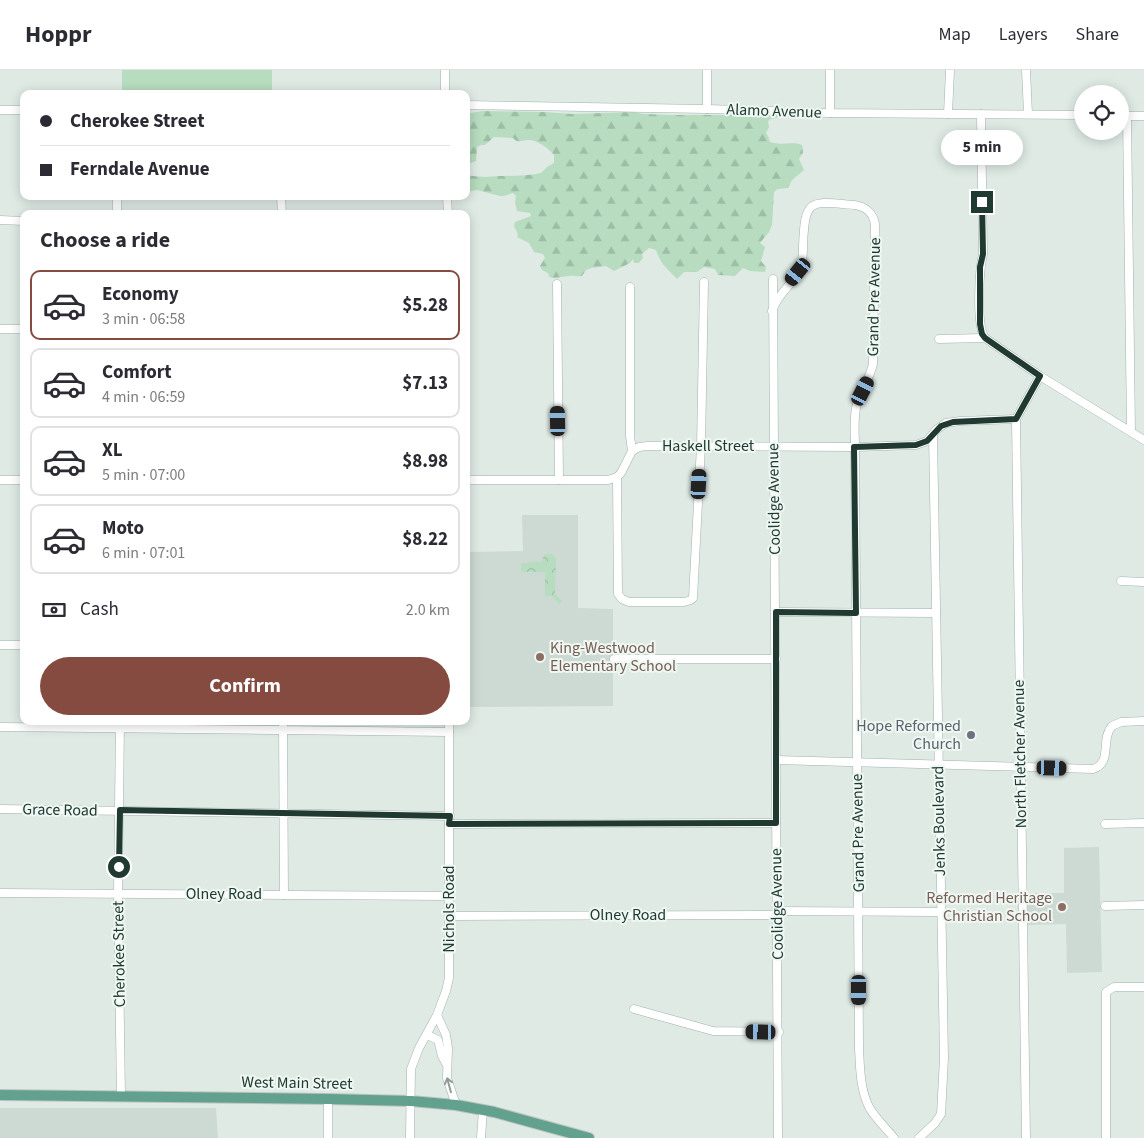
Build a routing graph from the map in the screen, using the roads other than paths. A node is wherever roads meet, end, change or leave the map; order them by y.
1 (445, 70) edge
2 (707, 70) edge
3 (830, 70) edge
4 (950, 70) edge
5 (1026, 70) edge
6 (446, 90) edge
7 (470, 105) edge
8 (706, 109) junction
9 (0, 110) edge
10 (20, 110) edge
11 (830, 113) junction
12 (948, 114) junction
13 (981, 114) junction
14 (1028, 114) junction
15 (1074, 115) edge
16 (1129, 116) edge
17 (1144, 116) edge
18 (1124, 140) edge
19 (0, 220) edge
20 (20, 221) edge
21 (773, 279) dead end
22 (704, 282) dead end
23 (557, 284) dead end
24 (630, 286) dead end
25 (772, 311) junction
26 (0, 329) edge
27 (20, 329) edge
28 (985, 338) junction
29 (939, 339) dead end
30 (1040, 376) junction
31 (1016, 419) junction
32 (1130, 431) junction
33 (933, 435) junction
34 (1144, 440) edge
35 (701, 446) junction
36 (774, 446) junction
37 (854, 447) junction
38 (632, 451) junction
39 (617, 477) junction
40 (0, 480) edge
41 (20, 480) edge
42 (470, 480) edge
43 (559, 480) junction
44 (1121, 582) dead end
45 (1144, 582) edge
46 (776, 612) junction
47 (856, 613) junction
48 (936, 613) junction
49 (0, 645) edge
50 (20, 645) edge
51 (614, 659) dead end
52 (776, 659) junction
53 (1144, 721) edge
54 (120, 725) edge
55 (449, 725) edge
56 (283, 726) edge
57 (0, 727) edge
58 (449, 732) junction
59 (776, 760) junction
60 (857, 761) junction
61 (938, 764) junction
62 (1020, 767) junction
63 (0, 809) edge
64 (120, 810) junction
65 (284, 812) junction
66 (449, 820) junction
67 (776, 823) junction
68 (1144, 823) edge
69 (1105, 824) dead end
70 (0, 893) edge
71 (118, 894) junction
72 (284, 895) junction
73 (449, 896) junction
74 (1144, 905) edge
75 (1105, 906) dead end
76 (941, 912) junction
77 (777, 913) junction
78 (859, 913) junction
79 (449, 916) junction
80 (1144, 987) edge
81 (634, 1009) dead end
82 (437, 1015) junction
83 (779, 1032) junction
84 (427, 1034) junction
85 (446, 1065) junction
86 (0, 1096) edge
87 (121, 1097) junction
88 (328, 1099) junction
89 (411, 1101) junction
90 (456, 1105) junction
91 (483, 1110) junction
92 (328, 1138) edge
93 (410, 1138) edge
94 (481, 1138) edge
95 (589, 1138) edge
96 (778, 1138) edge
97 (894, 1138) edge
98 (918, 1138) edge
99 (1026, 1138) edge
100 (1106, 1138) edge

1 - 6 street
2 - 8 street
3 - 11 street
4 - 12 street
5 - 14 street
7 - 8 street, Alamo Avenue
8 - 11 street, Alamo Avenue
9 - 10 street
11 - 12 street, Alamo Avenue
12 - 13 street, Alamo Avenue
13 - 14 street, Alamo Avenue
13 - 28 street
14 - 15 street, Alamo Avenue
16 - 17 street
18 - 32 street
19 - 20 street
21 - 25 street, Coolidge Avenue
22 - 35 street
23 - 43 street
24 - 38 street
25 - 36 street, Coolidge Avenue
25 - 37 street, Grand Pre Avenue
26 - 27 street
28 - 29 street
28 - 30 street
30 - 31 street, North Fletcher Avenue
30 - 32 street
31 - 33 street, Haskell Street
31 - 62 street, North Fletcher Avenue
32 - 34 street
33 - 37 street, Haskell Street
33 - 48 street, Jenks Boulevard
35 - 36 street, Haskell Street
35 - 38 street, Haskell Street
35 - 39 street
36 - 37 street, Haskell Street
36 - 46 street, Coolidge Avenue
37 - 47 street, Grand Pre Avenue
38 - 39 street
39 - 43 street
40 - 41 street
42 - 43 street
44 - 45 street
46 - 47 street
46 - 52 street, Coolidge Avenue
47 - 48 street
47 - 60 street, Grand Pre Avenue
48 - 61 street, Jenks Boulevard
49 - 50 street
51 - 52 street
52 - 59 street, Coolidge Avenue
53 - 62 street
54 - 56 street
54 - 57 street
54 - 64 street, Cherokee Street
55 - 58 street, Nichols Road
56 - 58 street
56 - 65 street
58 - 66 street, Nichols Road
59 - 60 street
59 - 67 street, Coolidge Avenue
60 - 61 street
60 - 78 street, Grand Pre Avenue
61 - 62 street
61 - 76 street, Jenks Boulevard
62 - 99 street, North Fletcher Avenue
63 - 64 street, Grace Road
64 - 65 street, Grace Road
64 - 71 street, Cherokee Street
65 - 66 street, Grace Road
65 - 72 street
66 - 67 street, Grace Road
66 - 73 street, Nichols Road
67 - 77 street, Coolidge Avenue
68 - 69 street
70 - 71 street, Olney Road
71 - 72 street, Olney Road
71 - 87 street, Cherokee Street
72 - 73 street, Olney Road
73 - 79 street, Nichols Road
74 - 75 street
76 - 78 street, Olney Road
76 - 98 street, Jenks Boulevard
77 - 78 street, Olney Road
77 - 79 street, Olney Road
77 - 83 street, Coolidge Avenue
78 - 97 street, Grand Pre Avenue
79 - 82 street, Nichols Road
80 - 100 street
81 - 83 street
82 - 84 street, Nichols Road
82 - 85 street
83 - 96 street, Coolidge Avenue
84 - 85 street
84 - 89 street, Nichols Road
90 -> 85 street
86 - 87 main road, West Main Street
87 - 88 main road, West Main Street
88 - 89 main road, West Main Street
88 - 92 street
89 - 90 main road, West Main Street
89 - 93 street, Nichols Road
90 - 91 main road, West Main Street
91 - 94 street
91 - 95 main road, West Main Street

